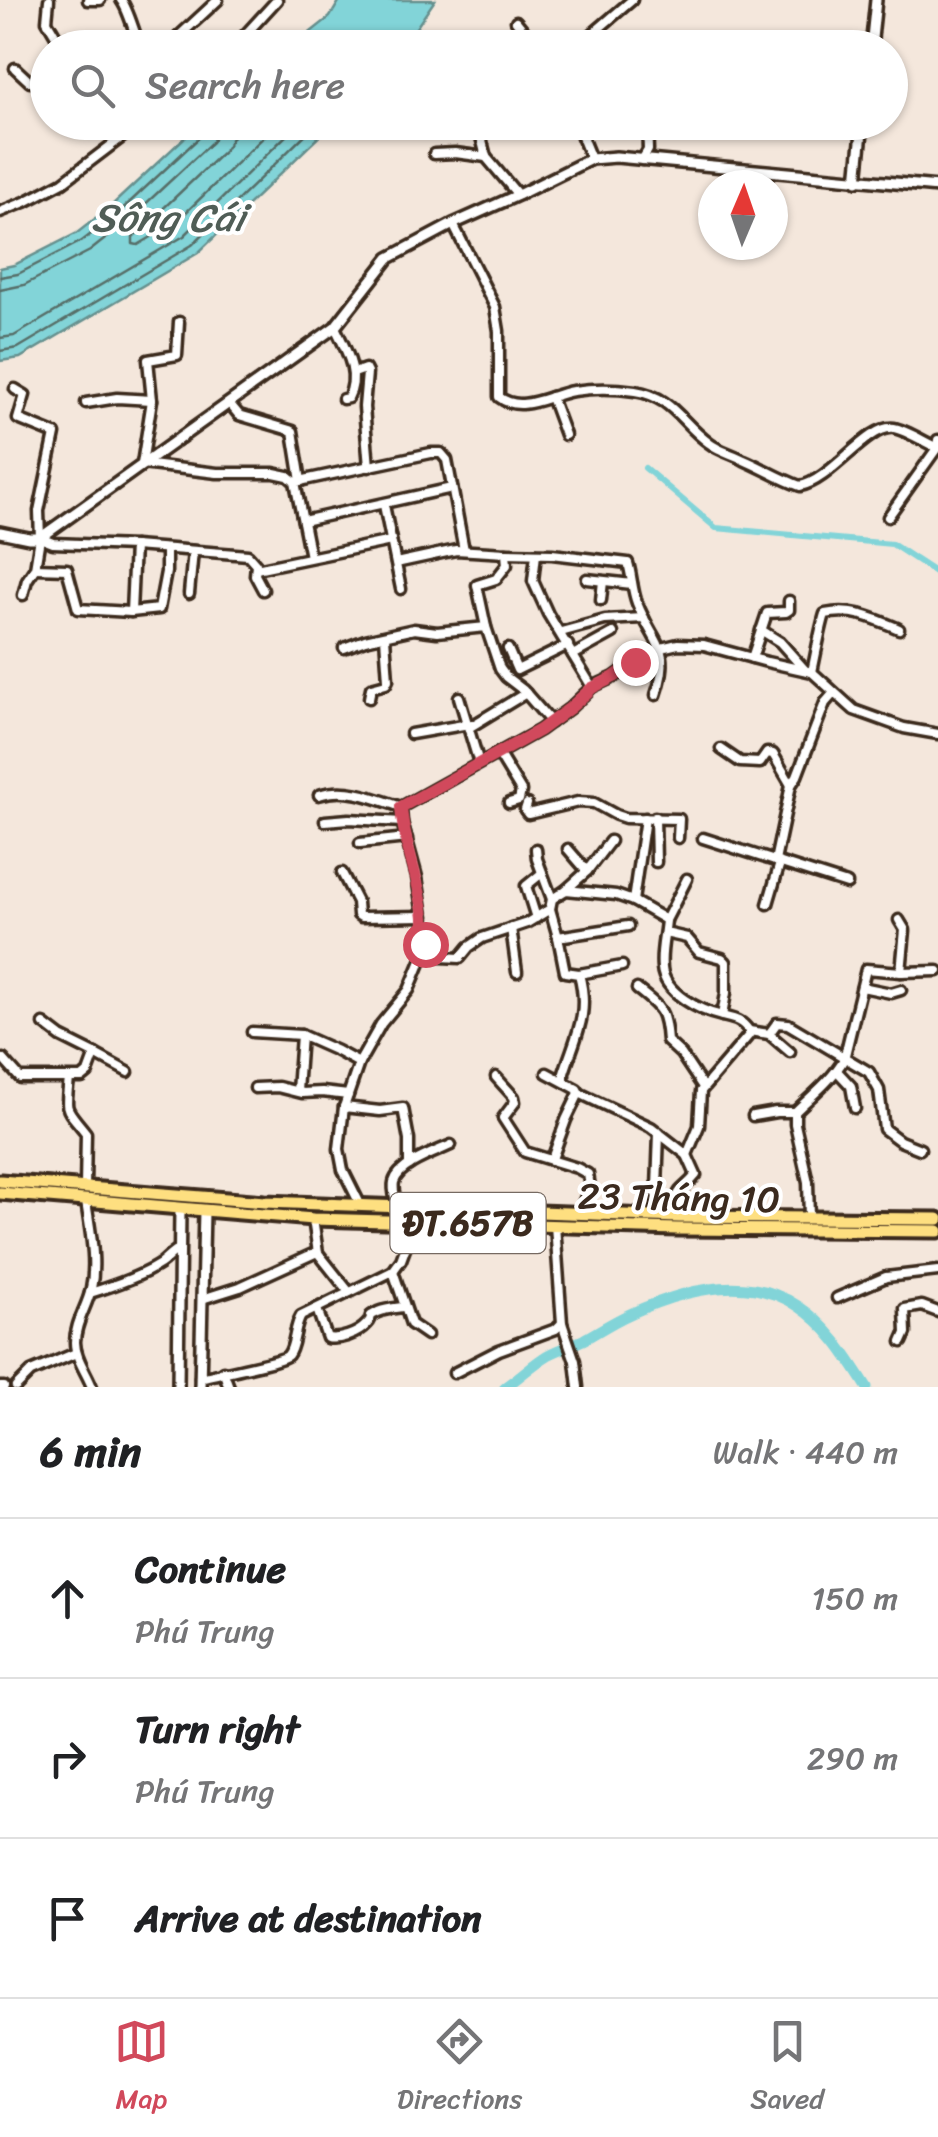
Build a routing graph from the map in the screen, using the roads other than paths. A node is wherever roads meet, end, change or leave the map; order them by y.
1 (48, 0) edge
2 (88, 0) edge
3 (100, 0) edge
4 (121, 0) edge
5 (218, 0) edge
6 (277, 0) edge
7 (632, 0) edge
8 (876, 0) edge
9 (516, 22) dead end
10 (52, 30) edge
11 (133, 30) edge
12 (186, 30) edge
13 (250, 30) edge
14 (523, 30) edge
15 (597, 30) edge
16 (873, 30) edge
17 (14, 68) dead end
18 (30, 82) edge
19 (118, 140) edge
20 (481, 140) edge
21 (583, 140) edge
22 (648, 140) edge
23 (861, 140) edge
24 (434, 154) dead end
25 (486, 156) junction
26 (591, 159) junction
27 (642, 160) junction
28 (857, 181) junction
29 (938, 187) edge
30 (518, 195) junction
31 (0, 212) edge
32 (453, 224) junction
33 (179, 322) dead end
34 (336, 328) junction
35 (147, 349) dead end
36 (148, 360) junction
37 (354, 372) junction
38 (14, 389) dead end
39 (551, 397) junction
40 (343, 398) dead end
41 (152, 400) junction
42 (86, 403) dead end
43 (229, 403) junction
44 (565, 435) dead end
45 (938, 446) edge
46 (142, 464) junction
47 (369, 467) junction
48 (298, 481) junction
49 (452, 488) junction
50 (384, 505) junction
51 (888, 517) dead end
52 (303, 521) junction
53 (0, 532) edge
54 (40, 538) junction
55 (391, 541) junction
56 (134, 546) junction
57 (166, 549) junction
58 (464, 550) junction
59 (192, 551) junction
60 (506, 553) junction
61 (536, 554) junction
62 (310, 557) junction
63 (396, 563) junction
64 (35, 568) junction
65 (256, 569) junction
66 (587, 579) dead end
67 (603, 580) junction
68 (632, 584) junction
69 (401, 589) dead end
70 (263, 590) dead end
71 (188, 594) dead end
72 (23, 595) dead end
73 (601, 600) dead end
74 (789, 601) dead end
75 (131, 612) junction
76 (644, 618) junction
77 (486, 627) junction
78 (898, 629) dead end
79 (760, 630) junction
80 (561, 632) junction
81 (613, 632) dead end
82 (384, 637) junction
83 (568, 645) junction
84 (344, 648) dead end
85 (661, 648) junction
86 (508, 649) dead end
87 (573, 655) junction
88 (752, 658) junction
89 (808, 670) junction
90 (592, 688) junction
91 (526, 693) junction
92 (656, 695) dead end
93 (835, 695) junction
94 (459, 697) dead end
95 (368, 698) dead end
96 (551, 722) junction
97 (469, 725) junction
98 (411, 734) dead end
99 (938, 734) edge
100 (721, 749) dead end
101 (498, 753) junction
102 (480, 763) junction
103 (792, 785) junction
104 (319, 795) dead end
105 (509, 802) dead end
106 (527, 804) dead end
107 (401, 807) junction
108 (650, 817) junction
109 (325, 821) dead end
110 (402, 822) junction
111 (406, 838) junction
112 (678, 838) dead end
113 (703, 838) dead end
114 (610, 840) dead end
115 (360, 843) dead end
116 (568, 848) dead end
117 (536, 849) dead end
118 (656, 862) dead end
119 (778, 862) junction
120 (587, 871) junction
121 (342, 873) dead end
122 (542, 874) junction
123 (687, 879) dead end
124 (847, 884) dead end
125 (566, 890) junction
126 (633, 901) junction
127 (551, 904) junction
128 (768, 904) dead end
129 (424, 916) junction
130 (536, 918) junction
131 (666, 920) junction
132 (899, 920) dead end
133 (628, 926) dead end
134 (512, 928) junction
135 (665, 932) junction
136 (558, 937) junction
137 (423, 956) junction
138 (622, 966) dead end
139 (938, 971) edge
140 (517, 972) dead end
141 (901, 972) junction
142 (579, 974) junction
143 (862, 987) junction
144 (637, 988) dead end
145 (901, 990) dead end
146 (722, 1016) junction
147 (44, 1024) dead end
148 (749, 1031) junction
149 (252, 1032) dead end
150 (769, 1034) junction
151 (301, 1036) junction
152 (790, 1052) dead end
153 (95, 1054) junction
154 (3, 1059) dead end
155 (844, 1059) junction
156 (359, 1063) junction
157 (128, 1072) dead end
158 (837, 1072) junction
159 (547, 1073) dead end
160 (496, 1077) dead end
161 (69, 1079) junction
162 (564, 1080) junction
163 (703, 1086) junction
164 (255, 1088) dead end
165 (297, 1091) junction
166 (579, 1093) junction
167 (348, 1095) junction
168 (344, 1106) junction
169 (856, 1108) dead end
170 (794, 1112) junction
171 (753, 1116) dead end
172 (659, 1132) junction
173 (452, 1145) dead end
174 (920, 1148) dead end
175 (687, 1155) junction
176 (552, 1159) junction
177 (409, 1165) junction
178 (0, 1180) edge
179 (0, 1193) edge
180 (86, 1194) junction
181 (180, 1202) junction
182 (204, 1204) junction
183 (361, 1206) junction
184 (397, 1207) junction
185 (580, 1213) junction
186 (656, 1216) junction
187 (679, 1217) junction
188 (809, 1218) junction
189 (313, 1219) junction
190 (556, 1219) junction
191 (938, 1219) edge
192 (415, 1222) junction
193 (938, 1231) edge
194 (179, 1249) junction
195 (317, 1252) junction
196 (393, 1270) junction
197 (938, 1271) edge
198 (349, 1292) junction
199 (90, 1293) junction
200 (837, 1298) dead end
201 (202, 1299) junction
202 (403, 1307) junction
203 (318, 1309) junction
204 (938, 1312) edge
205 (562, 1323) junction
206 (426, 1335) dead end
207 (178, 1340) junction
208 (201, 1340) junction
209 (902, 1342) dead end
210 (76, 1353) junction
211 (223, 1372) junction
212 (454, 1373) dead end
213 (200, 1382) edge
214 (16, 1387) edge
215 (92, 1387) edge
216 (178, 1387) edge
217 (229, 1387) edge
218 (578, 1387) edge

1 - 10 street
2 - 3 street
4 - 11 street
5 - 12 street
6 - 13 street
7 - 15 street
8 - 16 street
9 - 14 street
17 - 18 street
19 - 31 street
20 - 25 street
21 - 26 street
22 - 27 street
23 - 28 street
24 - 25 street
25 - 30 street
26 - 27 street
26 - 30 street
27 - 28 street
28 - 29 street
30 - 32 street
32 - 34 street
32 - 39 street
33 - 36 street
34 - 37 street
34 - 43 street
35 - 36 street
36 - 41 street
37 - 40 street
37 - 47 street
38 - 54 street
39 - 44 street
39 - 45 street
41 - 42 street
41 - 46 street
43 - 46 street
43 - 48 street
45 - 51 street
46 - 48 street
46 - 54 street
47 - 48 street
47 - 49 street
48 - 52 street
49 - 50 street
49 - 58 street
50 - 52 street
50 - 55 street
52 - 62 street
53 - 54 street
54 - 56 street
54 - 64 street
55 - 62 street
55 - 63 street
56 - 57 street
56 - 75 street
57 - 59 street
57 - 75 street
58 - 60 street
58 - 63 street
59 - 65 street
59 - 71 street
60 - 61 street
60 - 77 street
61 - 68 street
61 - 80 street
62 - 65 street
63 - 69 street
64 - 72 street
64 - 75 street
65 - 70 street
66 - 67 street
67 - 68 street
67 - 73 street
68 - 76 street
74 - 79 street
76 - 80 street
76 - 85 street
77 - 82 street
77 - 91 street
78 - 89 street
79 - 88 street
79 - 89 street
80 - 83 street
81 - 87 street
82 - 84 street
82 - 95 street
83 - 86 street
83 - 87 street
85 - 88 street
85 - 90 street
85 - 92 street
87 - 90 street
88 - 89 street
89 - 93 street
90 - 96 street
91 - 96 street
91 - 97 street
93 - 99 street
93 - 103 street
94 - 97 street
96 - 101 street
97 - 98 street
97 - 102 street
100 - 103 street
101 - 102 street
101 - 105 street
102 - 107 street
103 - 119 street
104 - 107 street
106 - 108 street
107 - 110 street
108 - 112 street
108 - 118 street
108 - 126 street
109 - 110 street
110 - 111 street
111 - 115 street
111 - 129 street
113 - 119 street
114 - 120 street
116 - 120 street
117 - 122 street
119 - 124 street
119 - 128 street
120 - 125 street
121 - 129 street
122 - 127 street
122 - 130 street
123 - 131 street
125 - 126 street
125 - 127 street
126 - 131 street
127 - 130 street
127 - 136 street
129 - 137 street
130 - 134 street
131 - 135 street
132 - 141 street
133 - 136 street
134 - 137 street
134 - 140 street
135 - 146 street
135 - 146 street
136 - 142 street
137 - 156 street
138 - 142 street
139 - 141 street
141 - 143 street
142 - 162 street
143 - 145 street
143 - 155 street
144 - 163 street
146 - 148 street
147 - 153 street
148 - 150 street
148 - 163 street
149 - 151 street
150 - 152 street
150 - 155 street
151 - 156 street
151 - 165 street
153 - 157 street
153 - 161 street
154 - 161 street
155 - 158 street
155 - 174 street
156 - 167 street
158 - 169 street
158 - 170 street
159 - 162 street
160 - 176 street
161 - 180 street
162 - 166 street
163 - 175 street
164 - 165 street
165 - 167 street
166 - 172 street
166 - 176 street
167 - 168 street
168 - 177 street
168 - 183 street
170 - 171 street
170 - 188 street
172 - 175 street
172 - 186 street
173 - 177 street
175 - 187 street
176 - 185 street
177 - 184 street
178 - 180 main road, 23 Tháng 10 / ĐT.657B
179 - 180 main road, 23 Tháng 10 / ĐT.657B
180 - 181 main road, 23 Tháng 10 / ĐT.657B
180 - 199 street
181 - 182 main road, 23 Tháng 10 / ĐT.657B
181 - 194 street
182 - 183 main road, 23 Tháng 10 / ĐT.657B
182 - 189 main road, 23 Tháng 10 / ĐT.657B
182 - 201 street
183 - 184 main road, 23 Tháng 10 / ĐT.657B
184 - 190 main road, 23 Tháng 10 / ĐT.657B
185 - 186 main road, 23 Tháng 10 / ĐT.657B
185 - 190 main road, 23 Tháng 10 / ĐT.657B
186 - 187 main road, 23 Tháng 10 / ĐT.657B
187 - 188 main road, 23 Tháng 10 / ĐT.657B
188 - 191 main road, 23 Tháng 10 / ĐT.657B
189 - 192 main road, 23 Tháng 10 / ĐT.657B
189 - 195 street
190 - 192 main road, 23 Tháng 10 / ĐT.657B
190 - 193 main road, 23 Tháng 10 / ĐT.657B
190 - 205 street
192 - 196 street
194 - 199 street
194 - 207 street
195 - 198 street
195 - 201 street
196 - 198 street
196 - 202 street
197 - 200 street
198 - 203 street
199 - 210 street
201 - 208 street
202 - 203 street
202 - 206 street
203 - 211 street
204 - 209 street
205 - 212 street
205 - 218 street
207 - 208 street
207 - 216 street
208 - 213 street
210 - 214 street
210 - 215 street
211 - 213 street
211 - 217 street

